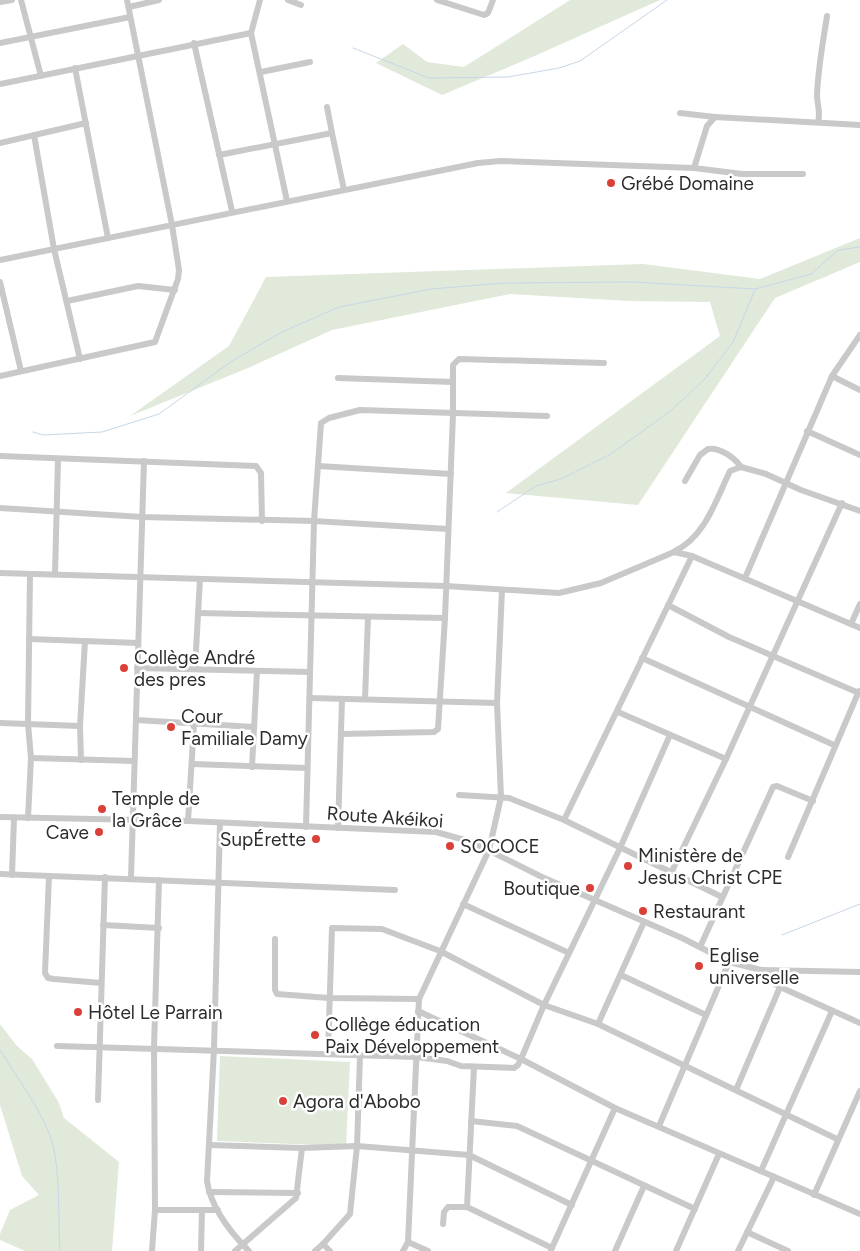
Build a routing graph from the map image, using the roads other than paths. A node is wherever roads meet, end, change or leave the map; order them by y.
1 (12, 0) edge
2 (21, 0) edge
3 (159, 0) edge
4 (260, 0) edge
5 (288, 0) edge
6 (437, 0) edge
7 (493, 0) edge
8 (0, 2) edge
9 (128, 3) edge
10 (301, 5) dead end
11 (827, 16) dead end
12 (130, 17) junction
13 (251, 33) junction
14 (30, 37) junction
15 (0, 43) edge
16 (194, 43) junction
17 (138, 55) junction
18 (310, 62) dead end
19 (75, 68) junction
20 (260, 72) junction
21 (41, 76) junction
22 (0, 84) edge
23 (327, 107) dead end
24 (680, 113) dead end
25 (715, 117) junction
26 (818, 122) junction
27 (86, 123) junction
28 (860, 125) edge
29 (332, 133) junction
30 (34, 135) junction
31 (0, 143) edge
32 (275, 145) junction
33 (219, 155) junction
34 (694, 168) junction
35 (803, 174) dead end
36 (344, 190) junction
37 (287, 201) junction
38 (232, 211) junction
39 (172, 225) junction
40 (108, 238) junction
41 (54, 249) junction
42 (0, 260) edge
43 (0, 282) edge
44 (174, 290) junction
45 (66, 301) junction
46 (860, 335) edge
47 (80, 359) junction
48 (604, 363) dead end
49 (21, 372) junction
50 (0, 376) edge
51 (832, 376) junction
52 (338, 378) dead end
53 (453, 382) junction
54 (860, 390) edge
55 (453, 414) junction
56 (547, 416) dead end
57 (807, 431) junction
58 (860, 455) edge
59 (0, 456) edge
60 (58, 458) junction
61 (144, 462) junction
62 (318, 466) junction
63 (741, 467) junction
64 (451, 474) junction
65 (685, 481) dead end
66 (788, 484) junction
67 (842, 503) junction
68 (0, 508) edge
69 (860, 511) edge
70 (56, 513) junction
71 (142, 517) junction
72 (262, 521) junction
73 (314, 521) junction
74 (448, 529) junction
75 (674, 552) junction
76 (692, 556) junction
77 (0, 572) edge
78 (30, 574) junction
79 (55, 574) junction
80 (141, 578) junction
81 (745, 578) junction
82 (200, 579) junction
83 (313, 582) junction
84 (446, 586) junction
85 (502, 590) junction
86 (798, 600) junction
87 (860, 604) edge
88 (668, 605) junction
89 (198, 613) junction
90 (312, 616) junction
91 (368, 617) junction
92 (445, 618) junction
93 (851, 624) junction
94 (860, 628) edge
95 (30, 639) junction
96 (85, 641) junction
97 (138, 642) junction
98 (773, 656) junction
99 (642, 658) junction
100 (137, 668) junction
101 (195, 668) junction
102 (257, 671) junction
103 (310, 672) junction
104 (859, 691) edge
105 (310, 698) junction
106 (342, 699) junction
107 (365, 699) junction
108 (440, 701) junction
109 (497, 703) junction
110 (750, 707) junction
111 (618, 712) junction
112 (136, 720) junction
113 (0, 723) edge
114 (28, 724) junction
115 (194, 724) junction
116 (80, 726) junction
117 (254, 727) junction
118 (341, 734) junction
119 (670, 735) junction
120 (834, 745) junction
121 (31, 758) junction
122 (726, 759) junction
123 (81, 760) junction
124 (134, 762) junction
125 (192, 764) junction
126 (252, 767) junction
127 (308, 768) junction
128 (459, 796) dead end
129 (501, 797) junction
130 (813, 801) junction
131 (0, 818) edge
132 (14, 818) junction
133 (28, 818) junction
134 (132, 820) junction
135 (564, 820) junction
136 (188, 821) junction
137 (220, 822) junction
138 (306, 827) junction
139 (338, 828) junction
140 (620, 848) junction
141 (489, 850) junction
142 (788, 857) dead end
143 (672, 871) junction
144 (0, 874) edge
145 (12, 875) junction
146 (49, 876) junction
147 (104, 877) junction
148 (131, 878) junction
149 (159, 880) junction
150 (219, 883) junction
151 (395, 890) dead end
152 (722, 897) junction
153 (594, 899) junction
154 (463, 904) junction
155 (644, 922) junction
156 (103, 925) junction
157 (159, 928) junction
158 (276, 940) dead end
159 (700, 948) junction
160 (440, 952) junction
161 (569, 953) junction
162 (729, 962) junction
163 (761, 970) junction
164 (860, 972) edge
165 (621, 975) junction
166 (102, 983) junction
167 (780, 987) junction
168 (329, 998) junction
169 (419, 999) junction
170 (544, 1005) junction
171 (418, 1011) junction
172 (832, 1011) junction
173 (706, 1015) junction
174 (860, 1023) edge
175 (598, 1024) junction
176 (57, 1046) dead end
177 (100, 1047) junction
178 (154, 1048) junction
179 (214, 1049) junction
180 (328, 1054) junction
181 (360, 1056) junction
182 (417, 1057) junction
183 (521, 1059) junction
184 (685, 1065) junction
185 (474, 1067) junction
186 (736, 1090) junction
187 (860, 1091) edge
188 (98, 1100) dead end
189 (615, 1108) junction
190 (786, 1114) junction
191 (471, 1121) junction
192 (659, 1126) junction
193 (837, 1138) junction
194 (209, 1145) junction
195 (357, 1146) junction
196 (302, 1148) junction
197 (413, 1150) junction
198 (719, 1154) junction
199 (469, 1155) junction
200 (592, 1162) junction
201 (761, 1171) junction
202 (774, 1177) junction
203 (644, 1186) junction
204 (209, 1192) junction
205 (298, 1193) junction
206 (814, 1195) junction
207 (572, 1205) junction
208 (467, 1207) junction
209 (695, 1209) junction
210 (155, 1210) junction
211 (202, 1210) junction
212 (218, 1210) junction
213 (860, 1214) edge
214 (443, 1224) dead end
215 (747, 1232) junction
216 (408, 1242) junction
217 (242, 1244) junction
218 (324, 1244) junction
219 (551, 1250) edge
220 (152, 1251) edge
221 (201, 1251) edge
222 (235, 1251) edge
223 (249, 1251) edge
224 (316, 1251) edge
225 (330, 1251) edge
226 (403, 1251) edge
227 (428, 1251) edge
228 (615, 1251) edge
229 (676, 1251) edge
230 (738, 1251) edge
231 (788, 1251) edge

1 - 8 street
2 - 14 street
3 - 9 street
4 - 13 street
5 - 10 street
6 - 7 street
9 - 12 street
11 - 26 street
12 - 14 street
12 - 17 street
13 - 16 street
13 - 20 street
14 - 15 street
14 - 21 street
16 - 17 street
16 - 33 street
17 - 19 street
17 - 39 street
18 - 20 street
19 - 21 street
19 - 27 street
20 - 32 street
21 - 22 street
23 - 29 street
24 - 25 street
25 - 26 street
25 - 34 street
26 - 28 street
27 - 30 street
27 - 40 street
29 - 32 street
29 - 36 street
30 - 31 street
30 - 41 street
32 - 33 street
32 - 37 street
33 - 38 street
34 - 35 street
34 - 36 street
36 - 37 street
37 - 38 street
38 - 39 street
39 - 40 street
39 - 44 street
40 - 41 street
41 - 42 street
41 - 45 street
43 - 49 street
44 - 45 street
44 - 47 street
45 - 47 street
46 - 51 street
47 - 49 street
48 - 53 street
49 - 50 street
51 - 54 street
51 - 57 street
52 - 53 street
53 - 55 street
55 - 56 street
55 - 62 street
55 - 64 street
57 - 58 street
57 - 66 street
59 - 60 street
60 - 61 street
60 - 70 street
61 - 71 street
61 - 72 street
62 - 64 street
62 - 73 street
63 - 65 street
63 - 66 street
63 - 75 street
64 - 74 street
66 - 67 street
66 - 81 street
67 - 69 street
67 - 86 street
68 - 70 street
70 - 71 street
70 - 79 street
71 - 72 street
71 - 80 street
72 - 73 street
73 - 74 street
73 - 83 street
74 - 84 street
75 - 76 street
75 - 85 street
76 - 81 street
76 - 88 street
77 - 78 street
78 - 79 street
78 - 95 street
79 - 80 street
80 - 82 street
80 - 97 street
81 - 86 street
82 - 83 street
82 - 89 street
83 - 84 street
83 - 90 street
84 - 85 street
84 - 92 street
85 - 109 street
86 - 93 street
86 - 98 street
87 - 93 street
88 - 98 street
88 - 99 street
89 - 90 street
89 - 101 street
90 - 91 street
90 - 103 street
91 - 92 street
91 - 107 street
92 - 108 street
93 - 94 street
95 - 96 street
95 - 114 street
96 - 97 street
96 - 116 street
97 - 100 street
98 - 104 street
98 - 110 street
99 - 110 street
99 - 111 street
100 - 101 street
100 - 112 street
101 - 102 street
102 - 103 street
102 - 117 street
103 - 105 street
104 - 120 street
105 - 106 street
105 - 127 street
106 - 107 street
106 - 118 street
107 - 108 street
108 - 109 street
108 - 118 street
109 - 129 street
110 - 120 street
110 - 122 street
111 - 119 street
111 - 135 street
112 - 115 street
112 - 124 street
113 - 114 street
114 - 116 street
114 - 121 street
115 - 117 street
115 - 125 street
116 - 123 street
117 - 126 street
118 - 139 street
119 - 122 street
119 - 140 street
120 - 130 street
121 - 123 street
121 - 133 street
122 - 143 street
123 - 124 street
124 - 134 street
125 - 126 street
125 - 136 street
126 - 127 street
127 - 138 street
128 - 129 street
129 - 135 street
129 - 141 street
130 - 142 street
130 - 152 street
131 - 132 street, Route Akéikoi
132 - 133 street, Route Akéikoi
132 - 145 street
133 - 134 street, Route Akéikoi
134 - 136 street, Route Akéikoi
134 - 148 street
135 - 140 street
136 - 137 street, Route Akéikoi
137 - 138 street, Route Akéikoi
137 - 150 street
138 - 139 street, Route Akéikoi
139 - 141 street, Route Akéikoi
140 - 143 street
140 - 153 street
141 - 153 street, Route Akéikoi
141 - 154 street
143 - 152 street
144 - 145 street
145 - 146 street
146 - 147 street
146 - 166 street
147 - 148 street
147 - 156 street
148 - 149 street
149 - 150 street
149 - 157 street
150 - 151 street
150 - 179 street
152 - 159 street
153 - 155 street, Route Akéikoi
153 - 161 street
154 - 160 street
154 - 161 street
155 - 159 street, Route Akéikoi
155 - 165 street
156 - 157 street
156 - 166 street
157 - 178 street
158 - 168 street
159 - 162 street, Route Akéikoi
160 - 168 street
160 - 169 street
160 - 170 street
161 - 170 street
162 - 163 street, Route Akéikoi
162 - 173 street
163 - 164 street, Route Akéikoi
163 - 167 street
165 - 173 street
165 - 175 street
166 - 177 street
167 - 172 street
167 - 186 street
168 - 169 street
168 - 180 street
169 - 171 street
170 - 175 street
170 - 183 street
171 - 182 street
171 - 183 street
172 - 174 street
172 - 190 street
173 - 184 street
175 - 184 street
176 - 177 street
177 - 178 street
177 - 188 street
178 - 179 street
178 - 210 street
179 - 180 street
179 - 194 street
180 - 181 street
181 - 182 street
181 - 195 street
182 - 185 street
182 - 197 street
183 - 185 street
183 - 189 street
184 - 186 street
184 - 192 street
185 - 191 street
186 - 190 street
187 - 193 street
189 - 192 street
189 - 200 street
190 - 193 street
190 - 201 street
191 - 199 street
191 - 200 street
192 - 198 street
193 - 206 street
194 - 196 street
194 - 204 street
195 - 196 street
195 - 197 street
195 - 218 street
196 - 205 street
197 - 199 street
197 - 216 street
198 - 201 street
198 - 209 street
199 - 207 street
199 - 208 street
200 - 203 street
200 - 207 street
201 - 202 street
202 - 206 street
202 - 215 street
203 - 209 street
203 - 228 street
204 - 205 street
204 - 212 street
205 - 217 street
206 - 213 street
207 - 219 street
208 - 214 street
208 - 219 street
209 - 229 street
210 - 211 street
210 - 220 street
211 - 212 street
211 - 221 street
212 - 217 street
215 - 230 street
215 - 231 street
216 - 226 street
216 - 227 street
217 - 222 street
217 - 223 street
218 - 224 street
218 - 225 street

